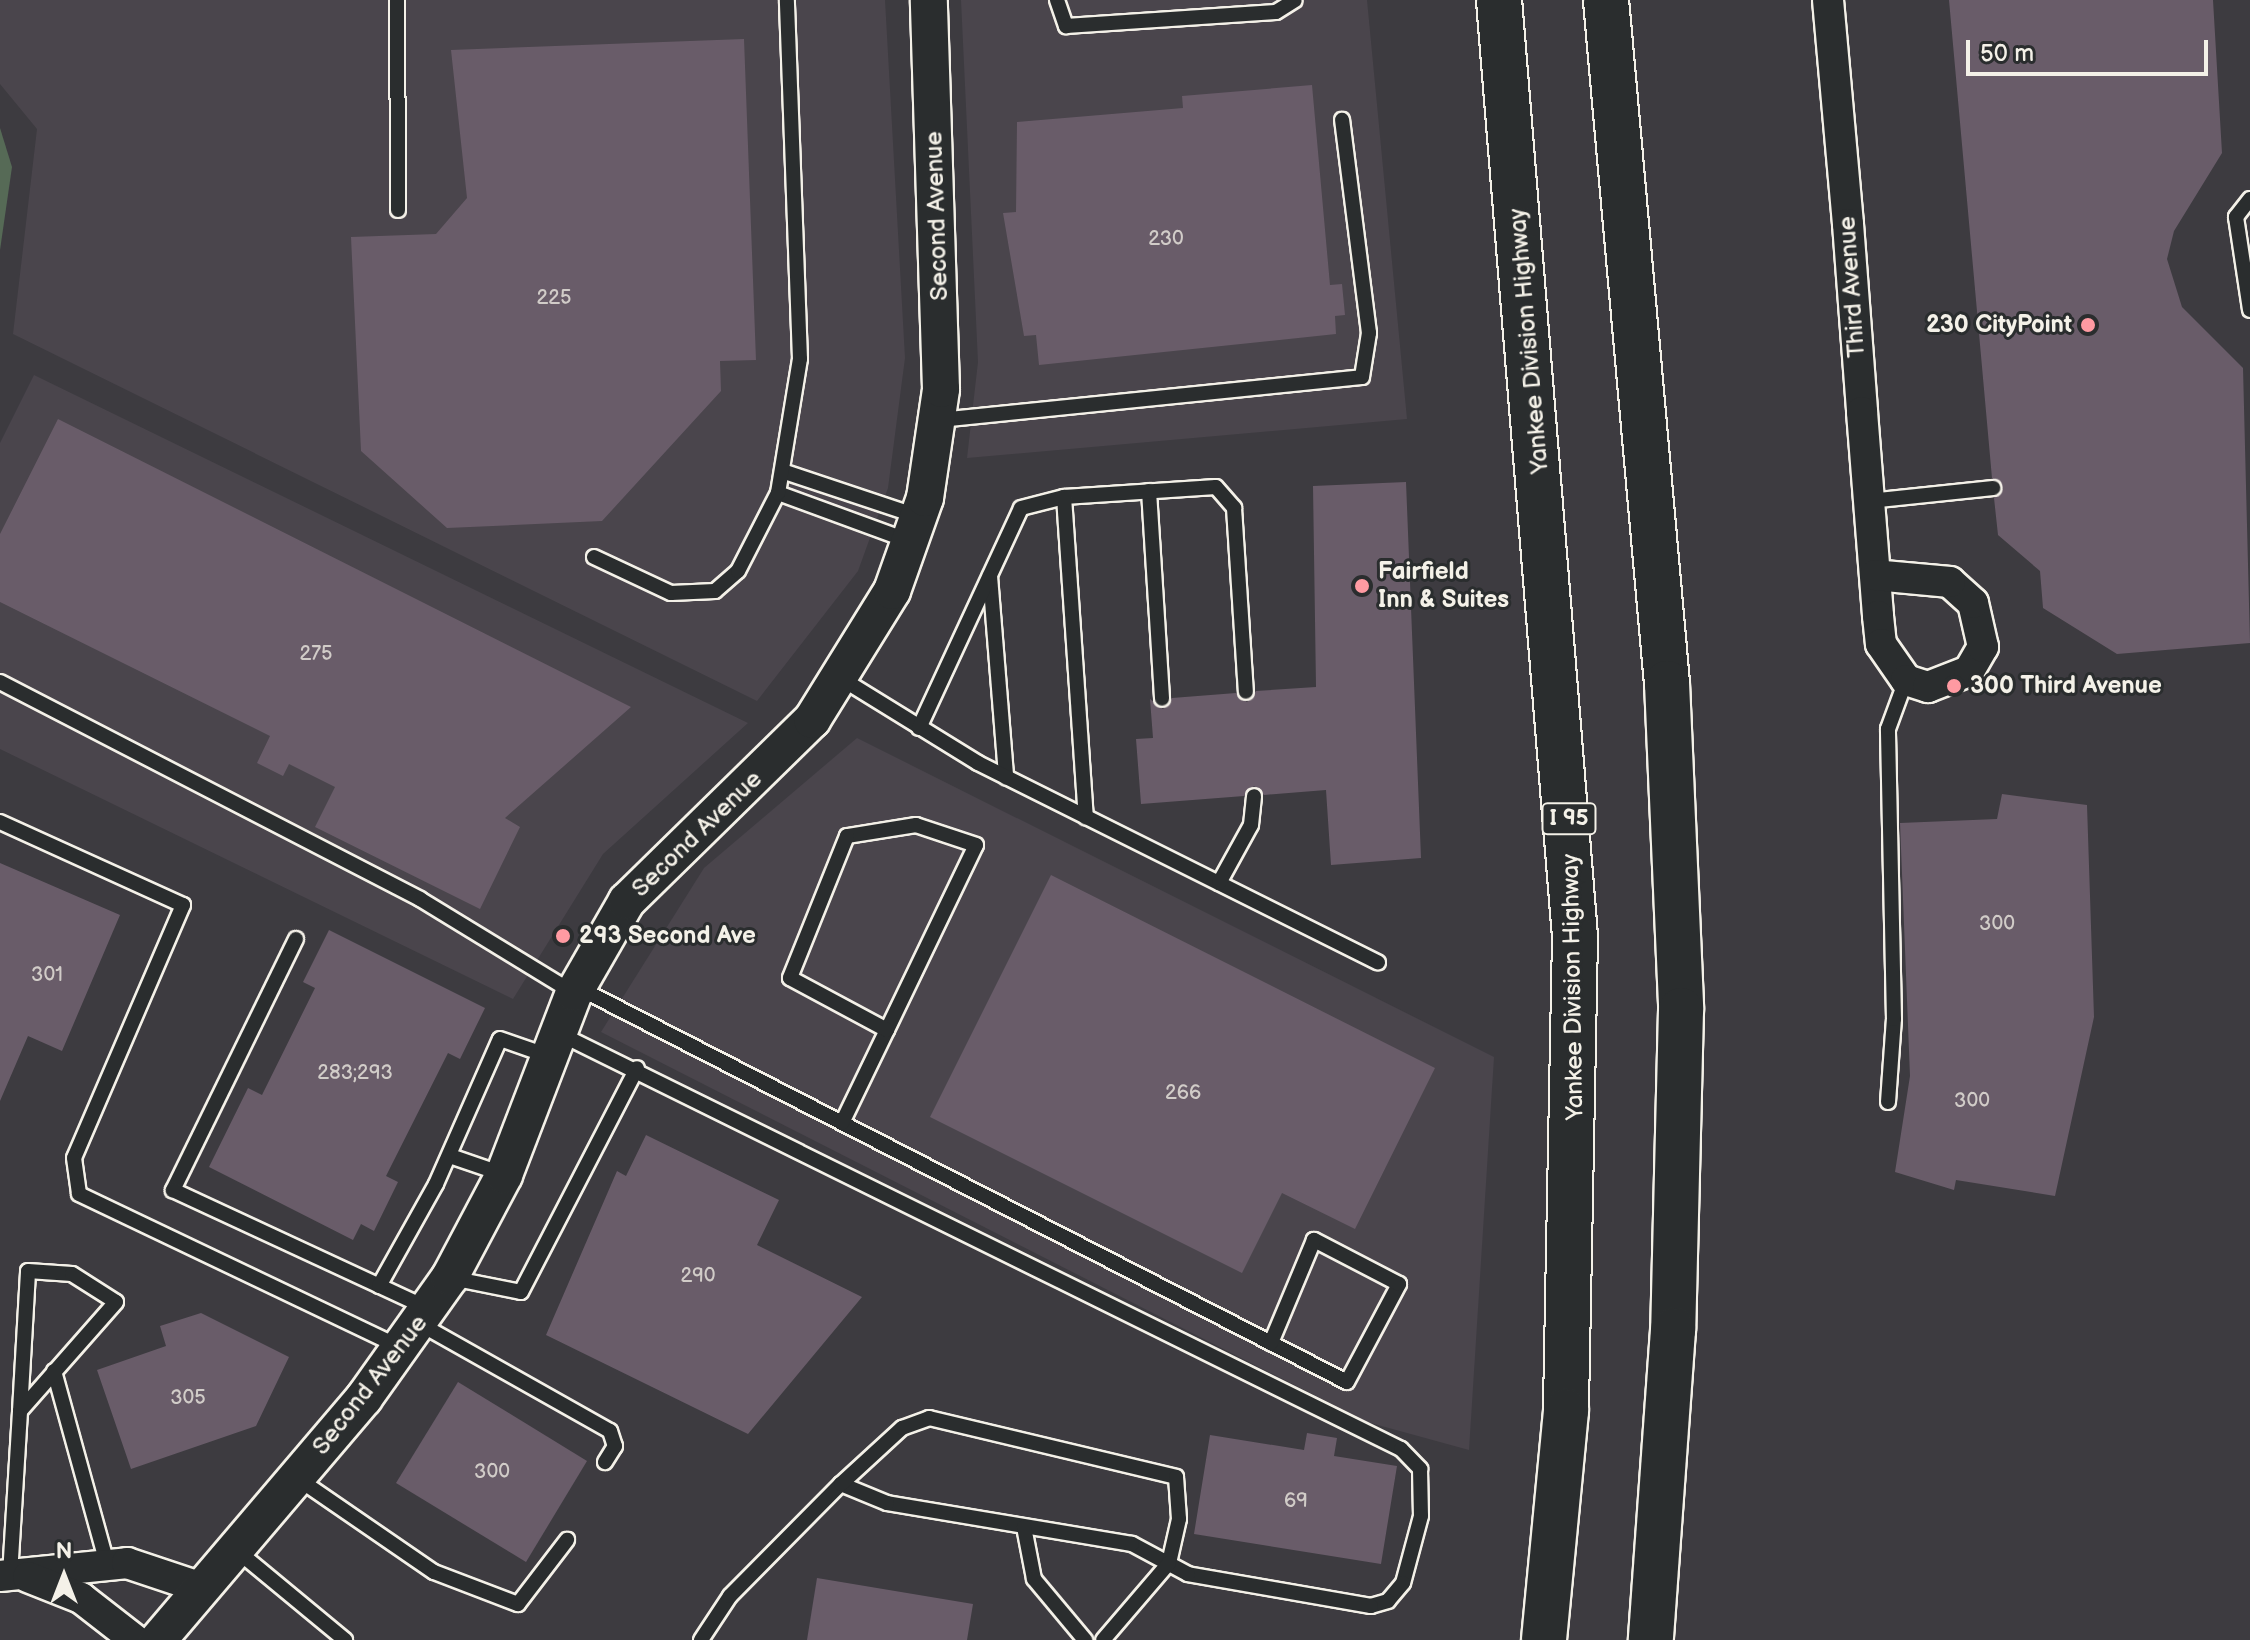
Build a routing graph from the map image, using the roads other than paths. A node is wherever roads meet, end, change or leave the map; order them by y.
1 (397, 0) edge
2 (787, 0) edge
3 (929, 0) edge
4 (1057, 0) edge
5 (1295, 0) edge
6 (1499, 0) edge
7 (1606, 0) edge
8 (1828, 0) edge
9 (1342, 120) dead end
10 (2250, 199) edge
11 (398, 210) dead end
12 (2250, 310) edge
13 (939, 420) junction
14 (785, 472) junction
15 (1993, 488) dead end
16 (1149, 491) junction
17 (778, 493) junction
18 (1064, 497) junction
19 (1869, 501) junction
20 (916, 529) junction
21 (594, 557) dead end
22 (990, 571) junction
23 (1875, 575) junction
24 (842, 679) junction
25 (1906, 680) junction
26 (0, 682) edge
27 (1246, 692) dead end
28 (1162, 699) dead end
29 (919, 728) junction
30 (1006, 777) junction
31 (1254, 796) dead end
32 (1086, 817) junction
33 (0, 822) edge
34 (1219, 883) junction
35 (296, 939) dead end
36 (1378, 962) dead end
37 (575, 990) junction
38 (887, 1030) junction
39 (553, 1044) junction
40 (637, 1068) junction
41 (1888, 1102) dead end
42 (842, 1123) junction
43 (450, 1156) junction
44 (504, 1175) junction
45 (450, 1277) junction
46 (379, 1286) junction
47 (417, 1327) junction
48 (1271, 1343) junction
49 (54, 1371) junction
50 (20, 1411) junction
51 (605, 1462) dead end
52 (297, 1477) junction
53 (841, 1484) junction
54 (1024, 1527) junction
55 (567, 1540) dead end
56 (235, 1549) junction
57 (107, 1563) junction
58 (1169, 1563) junction
59 (5, 1576) edge
60 (202, 1588) junction
61 (135, 1640) edge
62 (158, 1640) edge
63 (345, 1640) edge
64 (701, 1640) edge
65 (1085, 1640) edge
66 (1103, 1640) edge
67 (1544, 1640) edge
68 (1651, 1640) edge

1 - 11 lane
2 - 14 lane
3 - 13 street, Second Avenue
4 - 5 lane
6 - 67 highway, Yankee Division Highway / I 95
7 - 68 highway
8 - 19 street, Third Avenue
9 - 13 lane
10 - 12 lane
13 - 20 street, Second Avenue
14 - 17 lane
14 - 20 lane
15 - 19 lane
16 - 18 lane
16 - 27 lane
16 - 28 lane
17 - 20 lane
17 - 21 lane
18 - 22 lane
18 - 32 lane
19 - 23 street, Third Avenue
20 - 24 street, Second Avenue
22 - 29 lane
22 - 30 lane
23 - 25 street, Third Avenue
23 - 25 street
24 - 29 lane
24 - 37 street, Second Avenue
25 - 41 lane
26 - 37 lane
29 - 30 lane
30 - 32 lane
31 - 34 lane
32 - 34 lane
33 - 47 lane
34 - 36 lane
35 - 46 lane
37 - 39 street, Second Avenue
37 - 42 lane
38 - 38 lane
38 - 42 lane
39 - 40 lane
39 - 43 lane
39 - 44 street, Second Avenue
40 - 45 lane
40 - 58 lane
42 - 48 lane
43 - 44 lane
43 - 46 lane
44 - 45 street, Second Avenue
45 - 47 street, Second Avenue
46 - 47 lane
47 - 51 lane
47 - 52 street, Second Avenue
48 - 48 lane
49 - 50 lane
49 - 50 lane
49 - 57 lane
50 - 59 lane
52 - 55 lane
52 - 56 street, Second Avenue
53 - 54 lane
53 - 58 lane
53 - 64 lane
54 - 58 lane
54 - 65 lane
56 - 60 street, Second Avenue
56 - 63 lane
57 - 59 street
57 - 60 street
58 - 66 lane
59 - 61 street
60 - 62 street, Second Avenue

